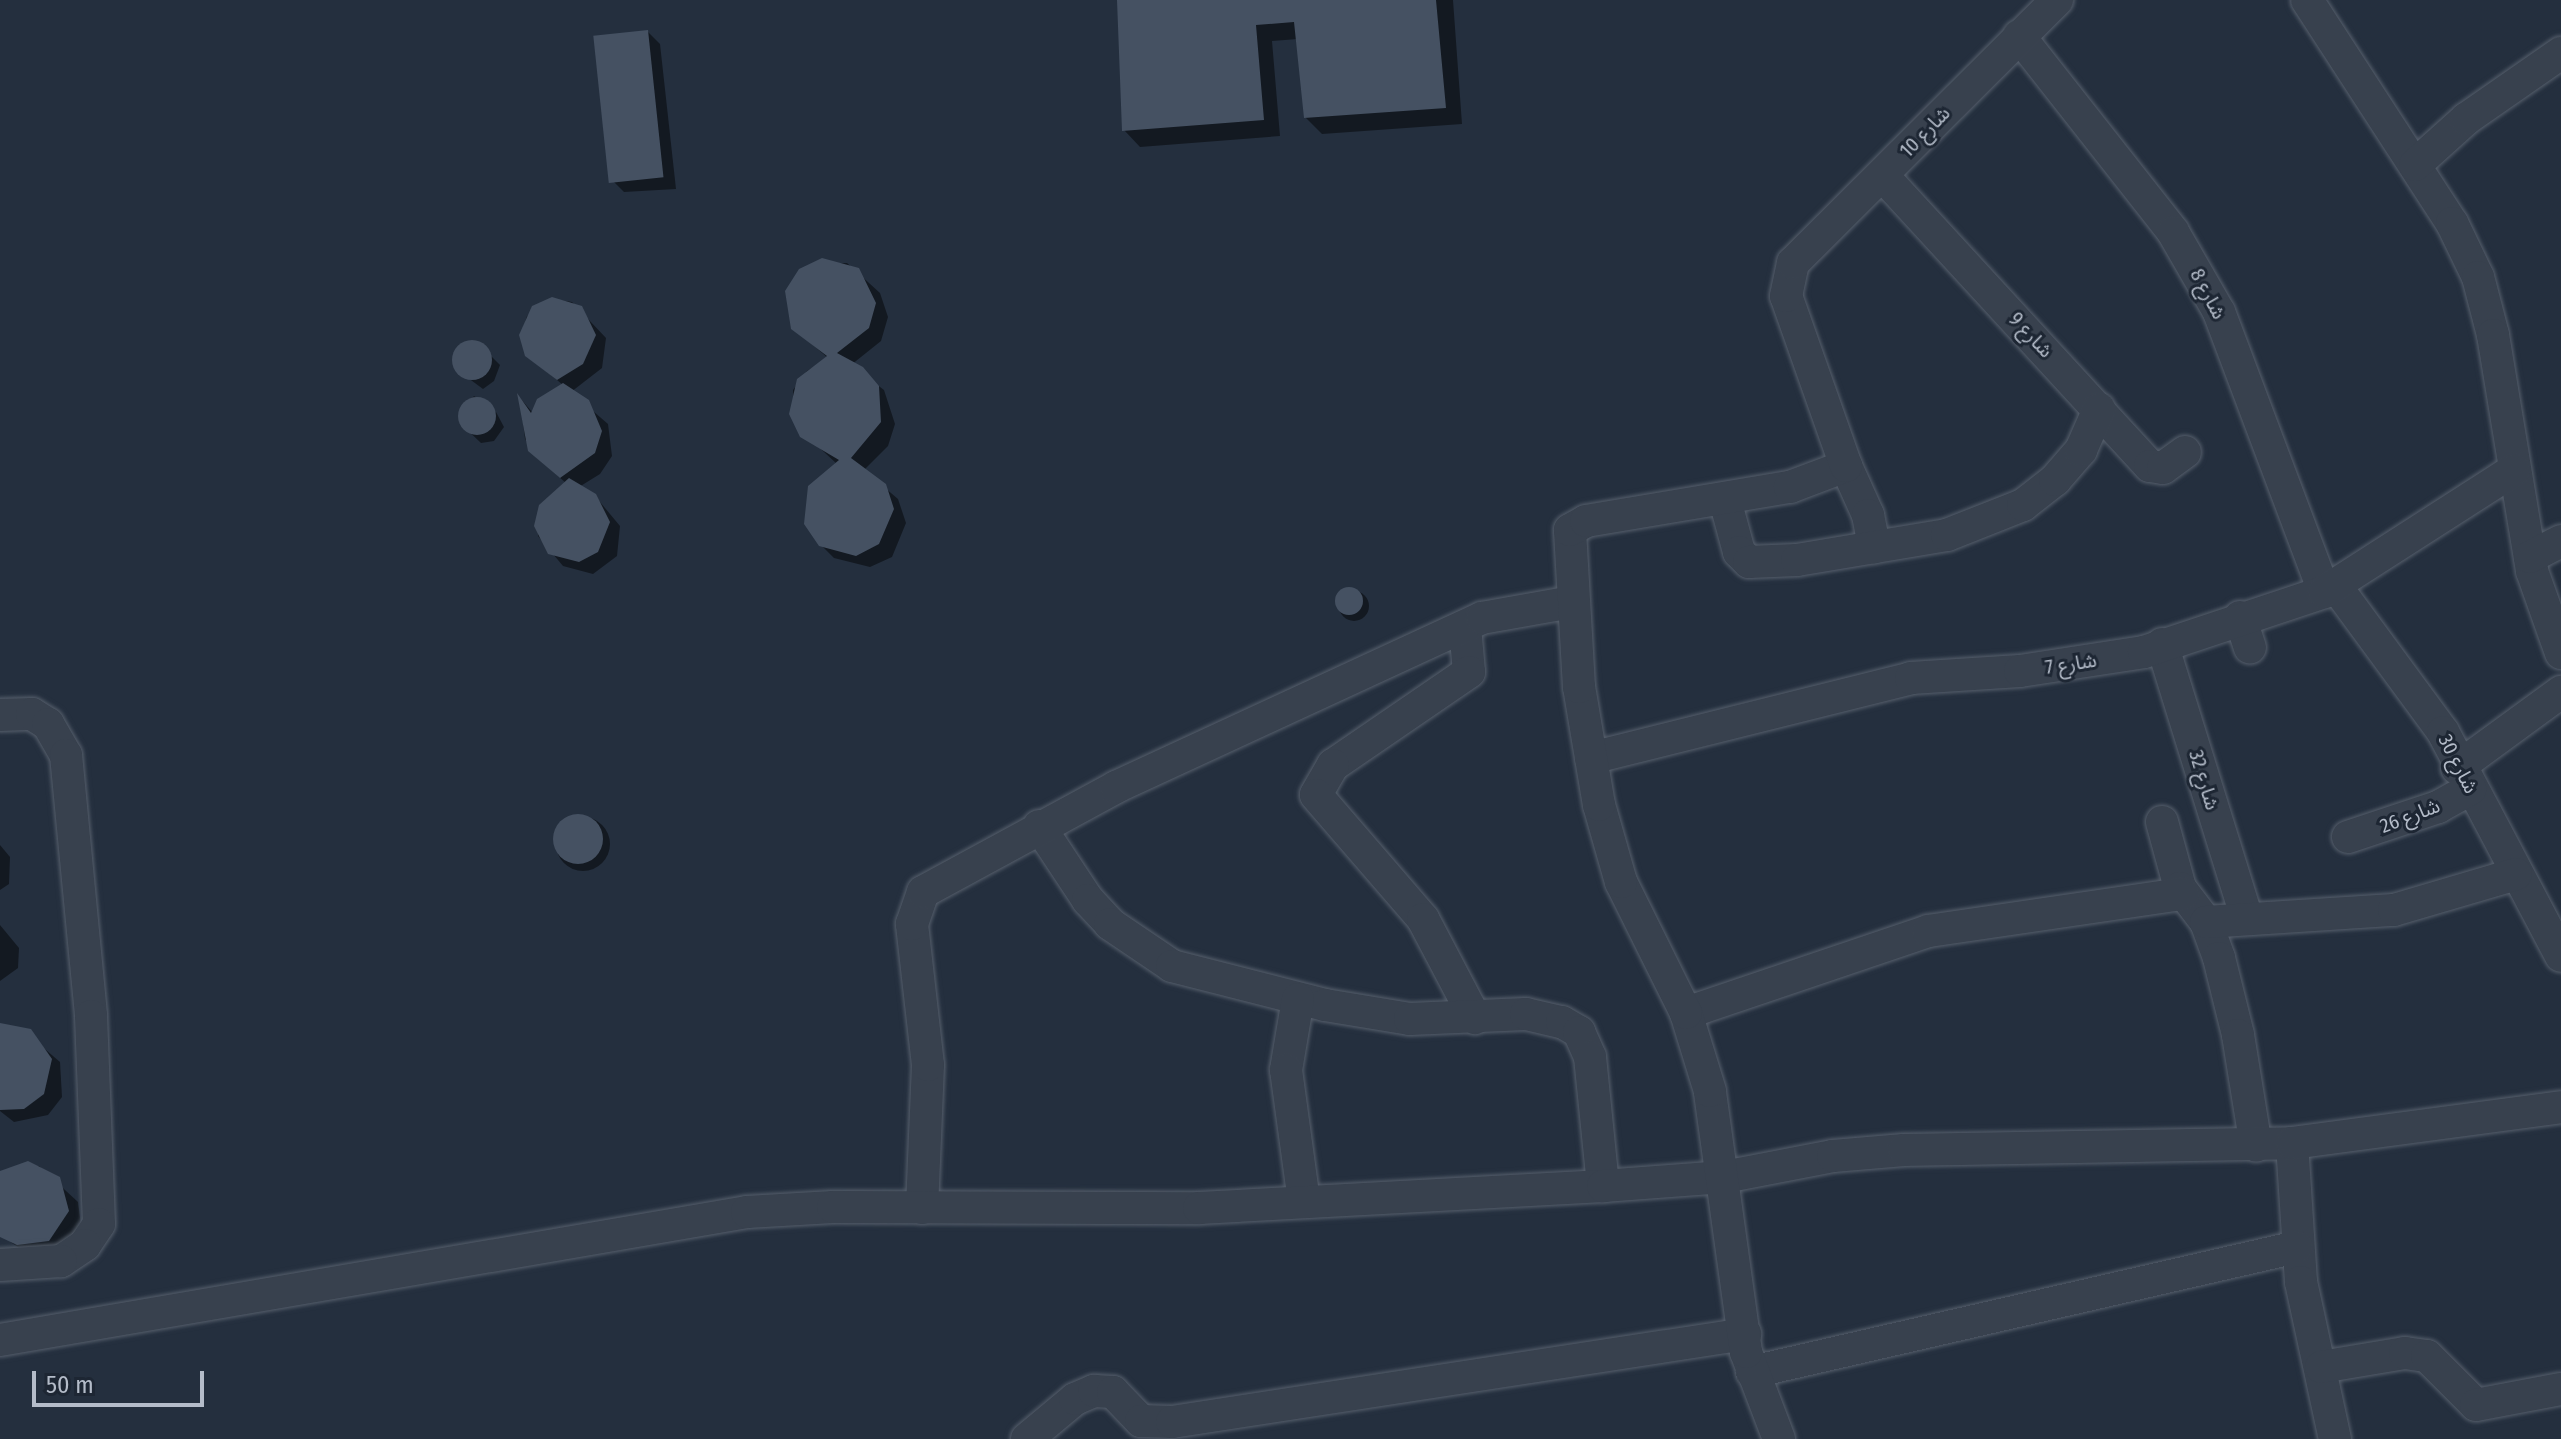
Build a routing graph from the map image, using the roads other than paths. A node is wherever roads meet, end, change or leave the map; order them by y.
1 (2057, 0) edge
2 (2311, 1) edge
3 (2019, 36) junction
4 (2561, 53) edge
5 (2415, 165) junction
6 (1883, 176) junction
7 (2099, 409) junction
8 (2185, 452) dead end
9 (1846, 466) junction
10 (2514, 470) junction
11 (1725, 500) junction
12 (2561, 541) edge
13 (1874, 547) junction
14 (2530, 557) junction
15 (2330, 589) junction
16 (1572, 602) junction
17 (1465, 627) junction
18 (2162, 644) junction
19 (2561, 653) edge
20 (2561, 692) edge
21 (0, 715) edge
22 (1591, 758) junction
23 (2464, 778) junction
24 (2162, 822) dead end
25 (1039, 826) junction
26 (2348, 837) dead end
27 (2516, 874) junction
28 (2183, 894) junction
29 (2246, 916) junction
30 (2206, 922) junction
31 (2561, 956) edge
32 (1298, 999) junction
33 (1686, 1013) junction
34 (1475, 1018) junction
35 (2561, 1107) edge
36 (2292, 1143) junction
37 (2256, 1146) junction
38 (1724, 1177) junction
39 (1603, 1186) junction
40 (1304, 1201) junction
41 (922, 1208) junction
42 (2297, 1247) junction
43 (0, 1265) edge
44 (1745, 1334) junction
45 (0, 1340) edge
46 (2321, 1367) junction
47 (1752, 1372) junction
48 (2561, 1389) edge
49 (1255, 1425) edge
50 (1139, 1430) edge
51 (1027, 1439) edge
52 (1779, 1439) edge
53 (2335, 1439) edge

1 - 3 street, شارع 10
2 - 5 street
3 - 6 street, شارع 10
3 - 15 street, شارع 8
4 - 5 street
5 - 10 street
6 - 7 street, شارع 9
6 - 9 street, شارع 10
7 - 8 street, شارع 9
7 - 13 street
9 - 11 street
9 - 13 street
10 - 14 street
10 - 15 street, شارع 7
11 - 13 street
11 - 16 street
12 - 14 street
14 - 19 street
15 - 18 street, شارع 7
15 - 23 street, شارع 30
16 - 17 street
16 - 22 street
17 - 25 street
17 - 34 street
18 - 22 street, شارع 7
18 - 29 street, شارع 32
20 - 23 street, شارع 26
21 - 43 street
22 - 33 street
23 - 26 street, شارع 26
23 - 27 street, شارع 30
24 - 28 street
25 - 32 street
25 - 41 street
27 - 29 street
27 - 31 street, شارع 30
28 - 30 street
28 - 33 street
29 - 30 street
30 - 37 street
32 - 34 street
32 - 40 street
33 - 38 street
34 - 39 street
35 - 36 street
36 - 37 street
36 - 42 street
37 - 38 street
38 - 39 street
38 - 44 street
39 - 40 street
40 - 41 street
41 - 45 street
42 - 46 street
42 - 47 street
44 - 47 street
44 - 49 street
46 - 48 street
46 - 53 street
47 - 52 street
49 - 50 street
50 - 51 street

